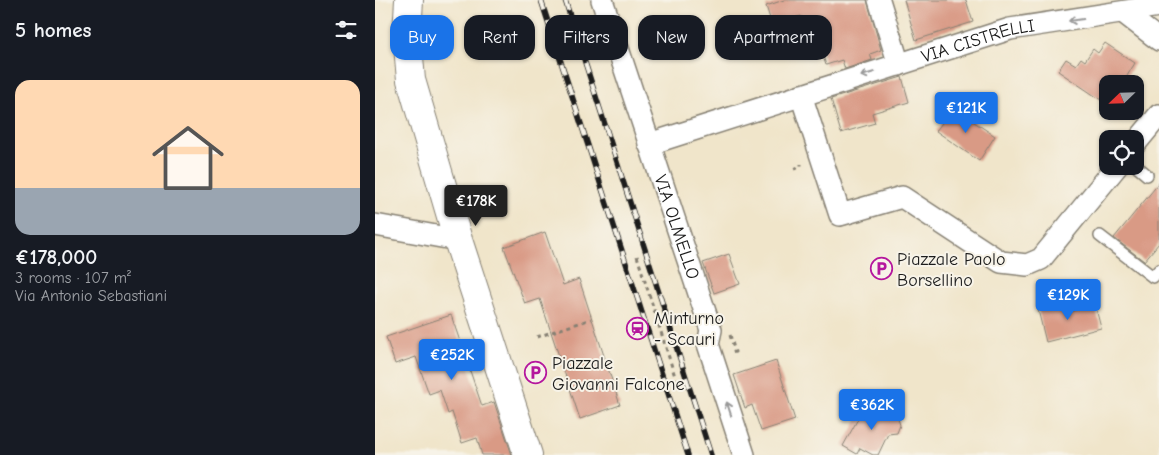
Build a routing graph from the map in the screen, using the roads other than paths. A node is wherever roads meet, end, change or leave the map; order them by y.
1 (409, 0) edge
2 (602, 0) edge
3 (879, 0) edge
4 (1159, 6) edge
5 (1124, 13) junction
6 (1159, 40) edge
7 (899, 65) junction
8 (801, 95) junction
9 (1159, 115) edge
10 (1144, 133) edge
11 (649, 144) junction
12 (1144, 172) edge
13 (1110, 175) edge
14 (1147, 175) dead end
15 (375, 226) edge
16 (1100, 236) dead end
17 (458, 240) junction
18 (1159, 270) edge
19 (527, 455) edge
20 (744, 455) edge

1 - 17 street
2 - 11 street, VIA OLMELLO
3 - 7 street
4 - 5 street, VIA CISTRELLI
5 - 6 street
5 -> 7 street, VIA CISTRELLI
7 -> 8 street, VIA CISTRELLI
8 - 11 street
8 - 13 street
9 - 10 street
20 -> 11 street, VIA OLMELLO
12 - 14 lane
15 - 17 street
16 - 18 lane
17 - 19 street

